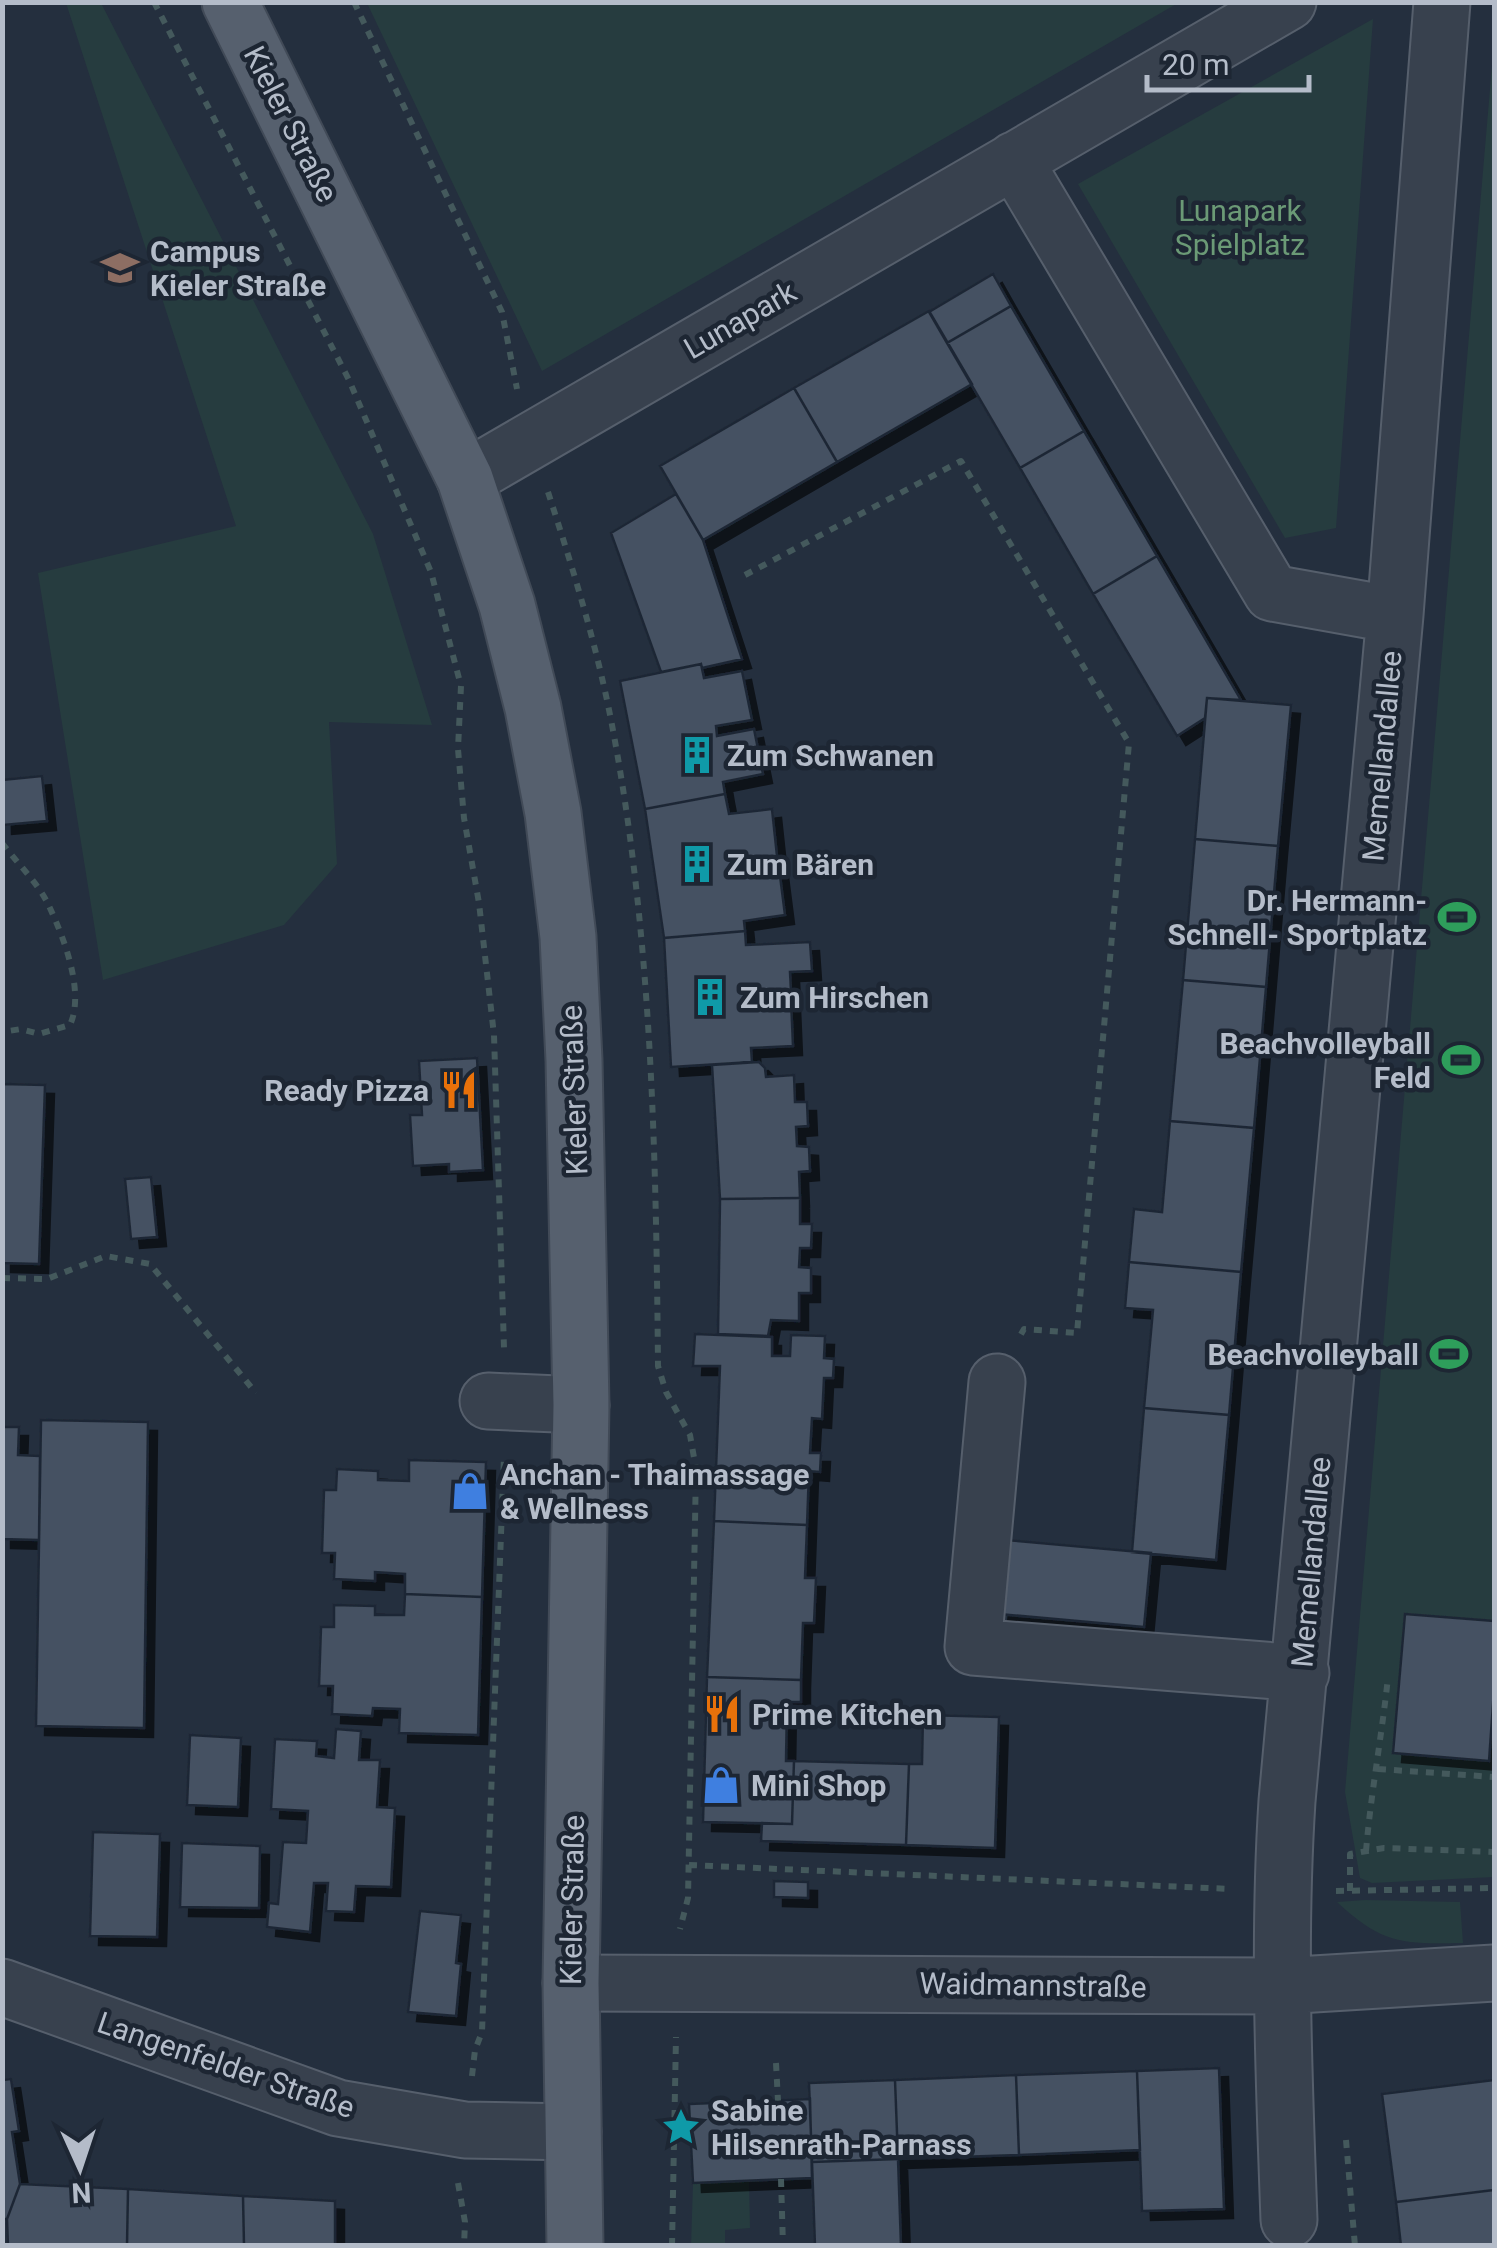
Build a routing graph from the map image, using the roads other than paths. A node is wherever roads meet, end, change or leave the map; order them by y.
1 (230, 2) edge
2 (1288, 2) edge
3 (1442, 2) edge
4 (1014, 160) junction
5 (465, 479) junction
6 (1395, 615) junction
7 (997, 1382) road end
8 (488, 1401) dead end
9 (581, 1405) junction
10 (1301, 1673) junction
11 (1494, 1974) edge
12 (571, 1983) junction
13 (1281, 1986) junction
14 (2, 1987) edge
15 (572, 2132) junction
16 (1290, 2220) dead end
17 (575, 2246) edge

1 - 5 main road, Kieler Straße
2 - 4 street, Lunapark
3 - 6 street, Memellandallee
4 - 5 street, Lunapark
4 - 6 street
5 - 9 main road, Kieler Straße
6 - 10 street, Memellandallee
7 - 10 street
8 - 9 street
9 - 12 main road, Kieler Straße
10 - 13 street, Memellandallee
11 - 13 street, Waidmannstraße
12 - 13 street, Waidmannstraße
12 - 15 main road, Kieler Straße
13 - 16 street, Memellandallee
14 - 15 street, Langenfelder Straße
15 - 17 main road, Kieler Straße

